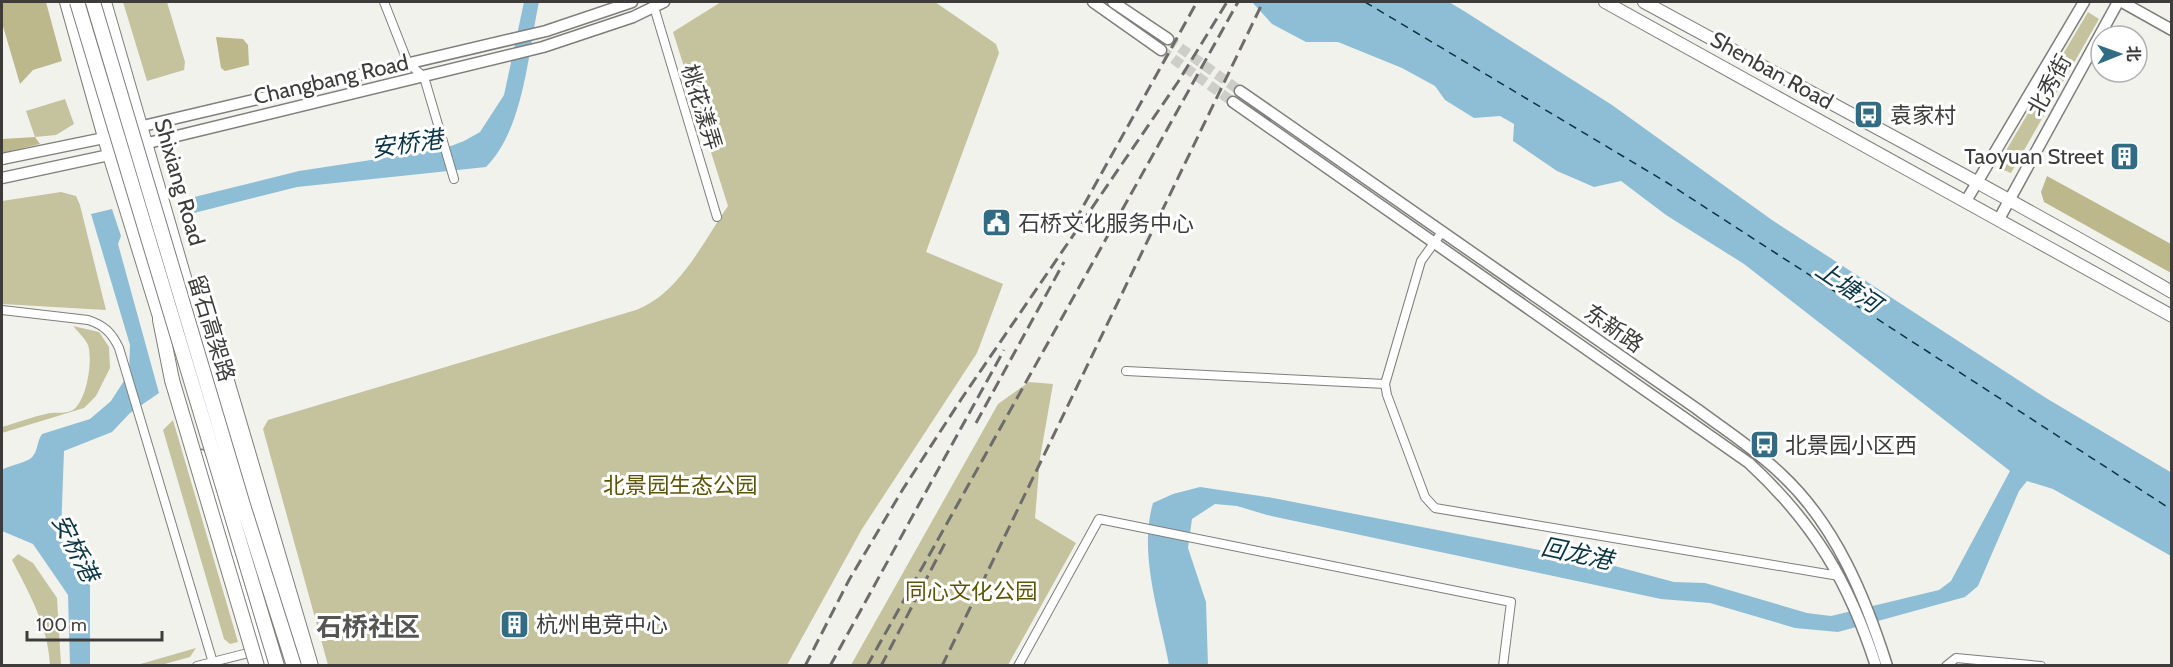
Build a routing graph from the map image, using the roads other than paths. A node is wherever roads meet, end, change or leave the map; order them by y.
1 (66, 2) edge
2 (77, 2) edge
3 (93, 2) edge
4 (105, 2) edge
5 (384, 2) edge
6 (632, 2) edge
7 (1093, 2) edge
8 (1113, 2) edge
9 (1605, 2) edge
10 (1648, 2) edge
11 (2084, 2) edge
12 (2120, 2) edge
13 (659, 4) edge
14 (2172, 30) edge
15 (1168, 39) tunnel mouth
16 (1161, 50) tunnel mouth
17 (408, 63) junction
18 (424, 77) junction
19 (1240, 91) tunnel mouth
20 (1233, 102) tunnel mouth
21 (143, 126) junction
22 (105, 138) junction
23 (148, 143) junction
24 (110, 155) junction
25 (2, 159) edge
26 (2, 178) edge
27 (454, 179) dead end
28 (1978, 181) junction
29 (2009, 200) junction
30 (1966, 201) junction
31 (717, 217) dead end
32 (1999, 219) junction
33 (1442, 232) junction
34 (1434, 242) junction
35 (2172, 292) edge
36 (191, 297) junction
37 (2, 310) edge
38 (2172, 316) edge
39 (160, 320) junction
40 (1126, 371) dead end
41 (1385, 384) junction
42 (256, 513) joint
43 (1839, 576) junction
44 (1860, 603) junction
45 (260, 650) junction
46 (214, 664) edge
47 (197, 666) edge
48 (257, 666) edge
49 (265, 666) edge
50 (277, 666) edge
51 (294, 666) edge
52 (301, 666) edge
53 (311, 666) edge
54 (1018, 666) edge
55 (1503, 666) edge
56 (1876, 666) edge
57 (1887, 666) edge
58 (1946, 666) edge
59 (2041, 666) edge

1 - 22 main road
2 - 50 highway, 留石高架路, bridge
3 - 51 highway, 留石高架路, bridge
4 - 21 main road, Shixiang Road
5 - 17 street
6 - 17 main road, Changbang Road
7 - 16 main road
8 - 15 main road
9 - 30 main road, Shenban Road
10 - 28 main road, Shenban Road
11 - 28 main road, 北秀街
12 - 14 main road
12 - 29 main road, 北秀街
13 - 18 main road, Changbang Road
13 - 31 street, 桃花漾弄
17 - 18 street
17 - 21 main road, Changbang Road
18 - 23 main road, Changbang Road
18 - 27 street
19 - 33 main road, 东新路
20 - 34 main road, 东新路
21 - 22 main road, Changbang Road
21 - 23 main road, Shixiang Road
22 - 24 main road
22 - 25 main road, Changbang Road
23 - 24 main road, Changbang Road
23 - 36 main road, Shixiang Road
24 - 26 main road, Changbang Road
24 - 39 main road
28 - 29 main road, Shenban Road
28 - 30 main road, 北秀街
29 - 32 main road, 北秀街
29 - 35 main road, Shenban Road
30 - 32 main road, Shenban Road
32 - 38 main road, Shenban Road
33 - 34 street
33 - 44 main road, 东新路
34 - 41 street
34 - 43 main road, 东新路
36 - 42 main road, Shixiang Road
36 - 53 highway
37 - 46 street
39 - 45 main road
39 - 48 highway, bridge
40 - 41 street
41 - 43 street
42 - 52 main road
43 - 44 main road, 东新路
44 - 56 main road, 东新路
44 - 57 main road, 东新路
45 - 46 street
45 - 49 main road
46 - 47 street
54 - 55 street
58 - 59 street

